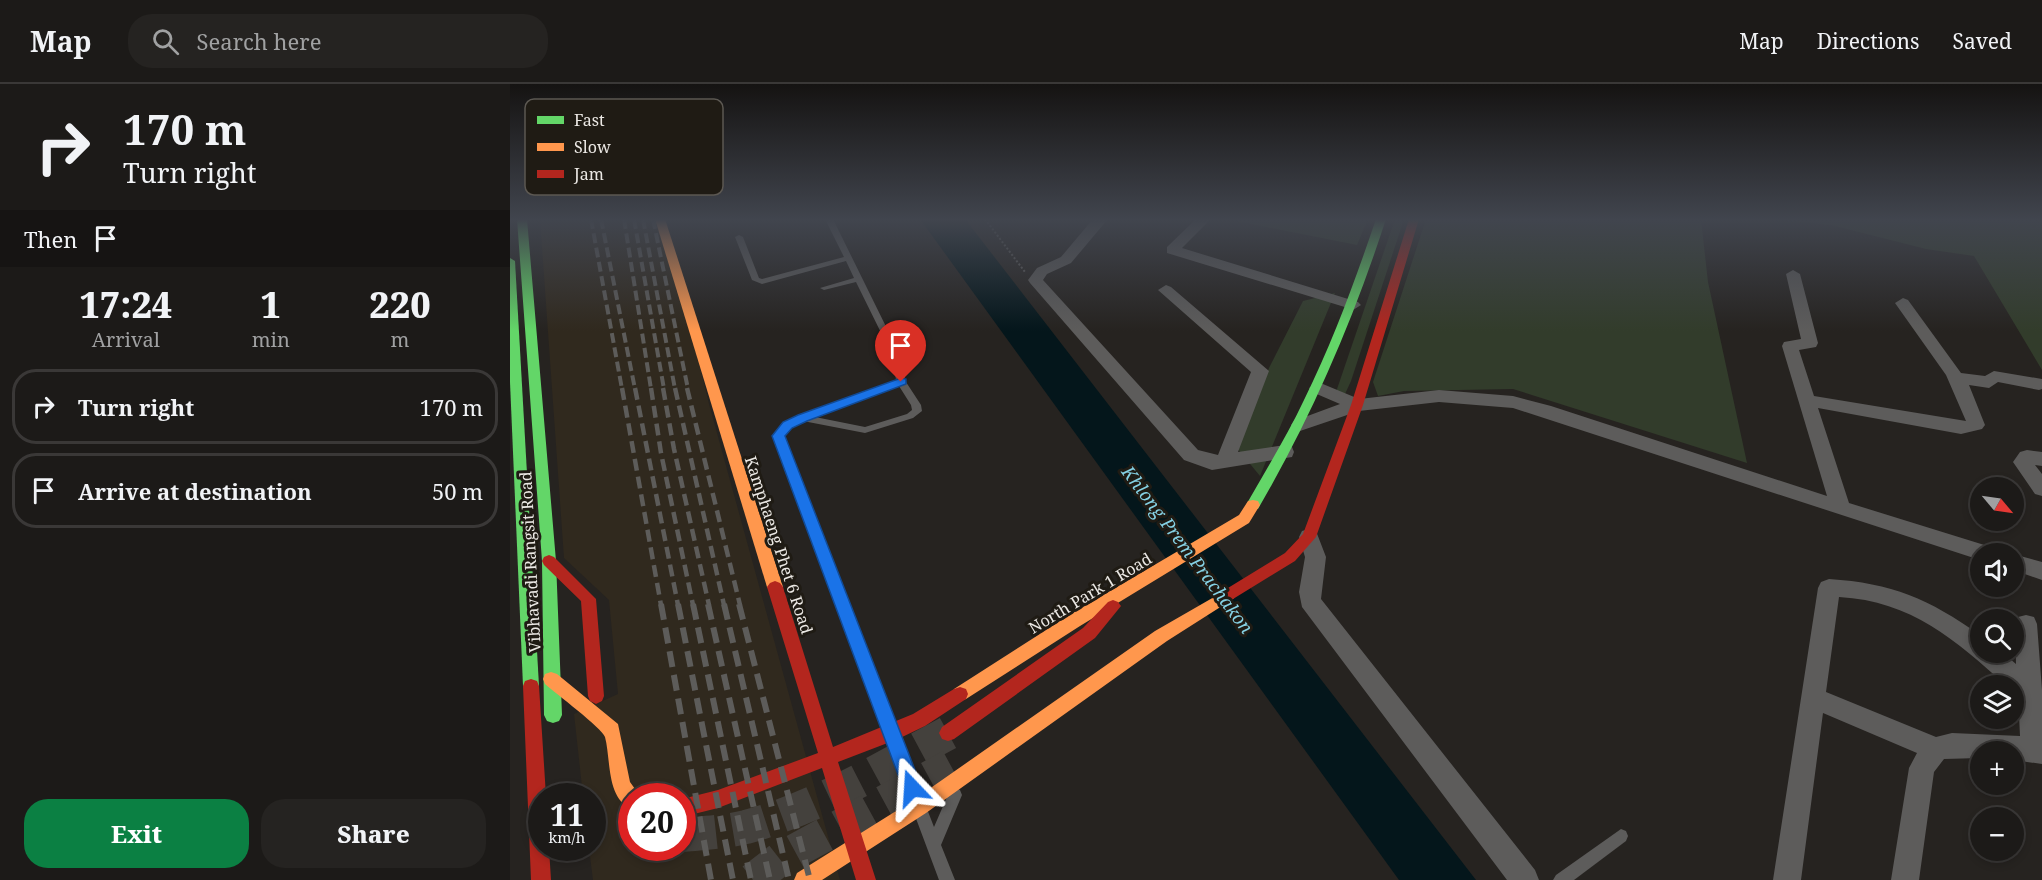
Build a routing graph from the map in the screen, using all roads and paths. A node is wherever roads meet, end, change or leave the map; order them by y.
1 (525, 256) edge
2 (672, 256) edge
3 (747, 256) edge
4 (1013, 256) edge
5 (1069, 256) edge
6 (1192, 256) edge
7 (1369, 256) edge
8 (1403, 256) edge
9 (848, 258) joint
10 (510, 261) edge
11 (1793, 274) dead end
12 (1034, 277) junction
13 (858, 279) junction
14 (824, 288) dead end
15 (1166, 290) dead end
16 (1903, 303) dead end
17 (1353, 305) junction
18 (1953, 376) junction
19 (901, 382) junction
20 (2040, 384) dead end
21 (1318, 388) junction
22 (1807, 399) junction
23 (1357, 405) junction
24 (802, 418) junction
25 (1300, 425) junction
26 (1286, 452) junction
27 (2042, 459) edge
28 (1225, 461) junction
29 (2042, 489) edge
30 (1840, 506) junction
31 (1309, 537) junction
32 (1970, 548) edge
33 (549, 561) junction
34 (2024, 565) edge
35 (2042, 571) edge
36 (1128, 590) junction
37 (2025, 624) dead end
38 (1161, 636) junction
39 (1970, 641) edge
40 (1998, 663) edge
41 (551, 679) junction
42 (2030, 690) junction
43 (596, 696) dead end
44 (1814, 698) junction
45 (554, 726) dead end
46 (892, 733) junction
47 (948, 733) tunnel mouth
48 (1936, 749) junction
49 (2037, 751) edge
50 (973, 754) dead end
51 (828, 756) junction
52 (964, 776) junction
53 (621, 783) edge
54 (696, 804) edge
55 (919, 807) junction
56 (1622, 836) dead end
57 (934, 844) junction
58 (856, 848) junction
59 (541, 880) edge
60 (804, 880) edge
61 (866, 880) edge
62 (947, 880) edge
63 (1525, 880) edge
64 (1561, 880) edge
65 (1787, 880) edge
66 (1905, 880) edge

1 - 33 main road, Vibhavadi Rangsit Road
2 - 51 main road, Kamphaeng Phet 6 Road
3 - 9 lane
4 - 12 path
5 - 12 street
6 - 17 street
7 - 17 main road, North Park 1 Road
8 - 23 main road
9 - 13 lane
10 - 59 main road, Vibhavadi Rangsit Road
11 - 22 street
12 - 28 street
13 - 14 lane
13 - 19 lane
15 - 28 street
16 - 18 street
17 - 21 main road, North Park 1 Road
18 - 20 street
18 - 22 street
19 - 24 lane
19 - 24 lane
21 - 23 street
21 - 25 main road, North Park 1 Road
22 - 30 street
23 - 25 street
23 - 30 street
23 - 31 main road
24 - 46 lane
25 - 26 main road, North Park 1 Road
26 - 28 street
26 - 36 main road, North Park 1 Road
27 - 29 street
30 - 32 street
31 - 38 main road
31 - 63 street
33 - 41 main road, Vibhavadi Rangsit Road
33 - 43 main road
34 - 35 street
36 - 46 main road, North Park 1 Road
36 - 47 main road
37 - 42 street
38 - 50 main road
38 - 52 main road
39 - 44 street
40 - 42 street
41 - 45 main road, Vibhavadi Rangsit Road
41 - 53 main road
42 - 49 street
44 - 48 street
44 - 65 street
46 - 51 main road, North Park 1 Road
46 - 55 lane
48 - 49 street
48 - 66 street
51 - 54 main road, North Park 1 Road
51 - 58 main road, Kamphaeng Phet 6 Road
52 - 55 main road
52 - 57 lane
55 - 57 lane
55 - 58 main road
56 - 64 lane
57 - 62 lane
58 - 60 main road
58 - 61 main road, Kamphaeng Phet 6 Road

